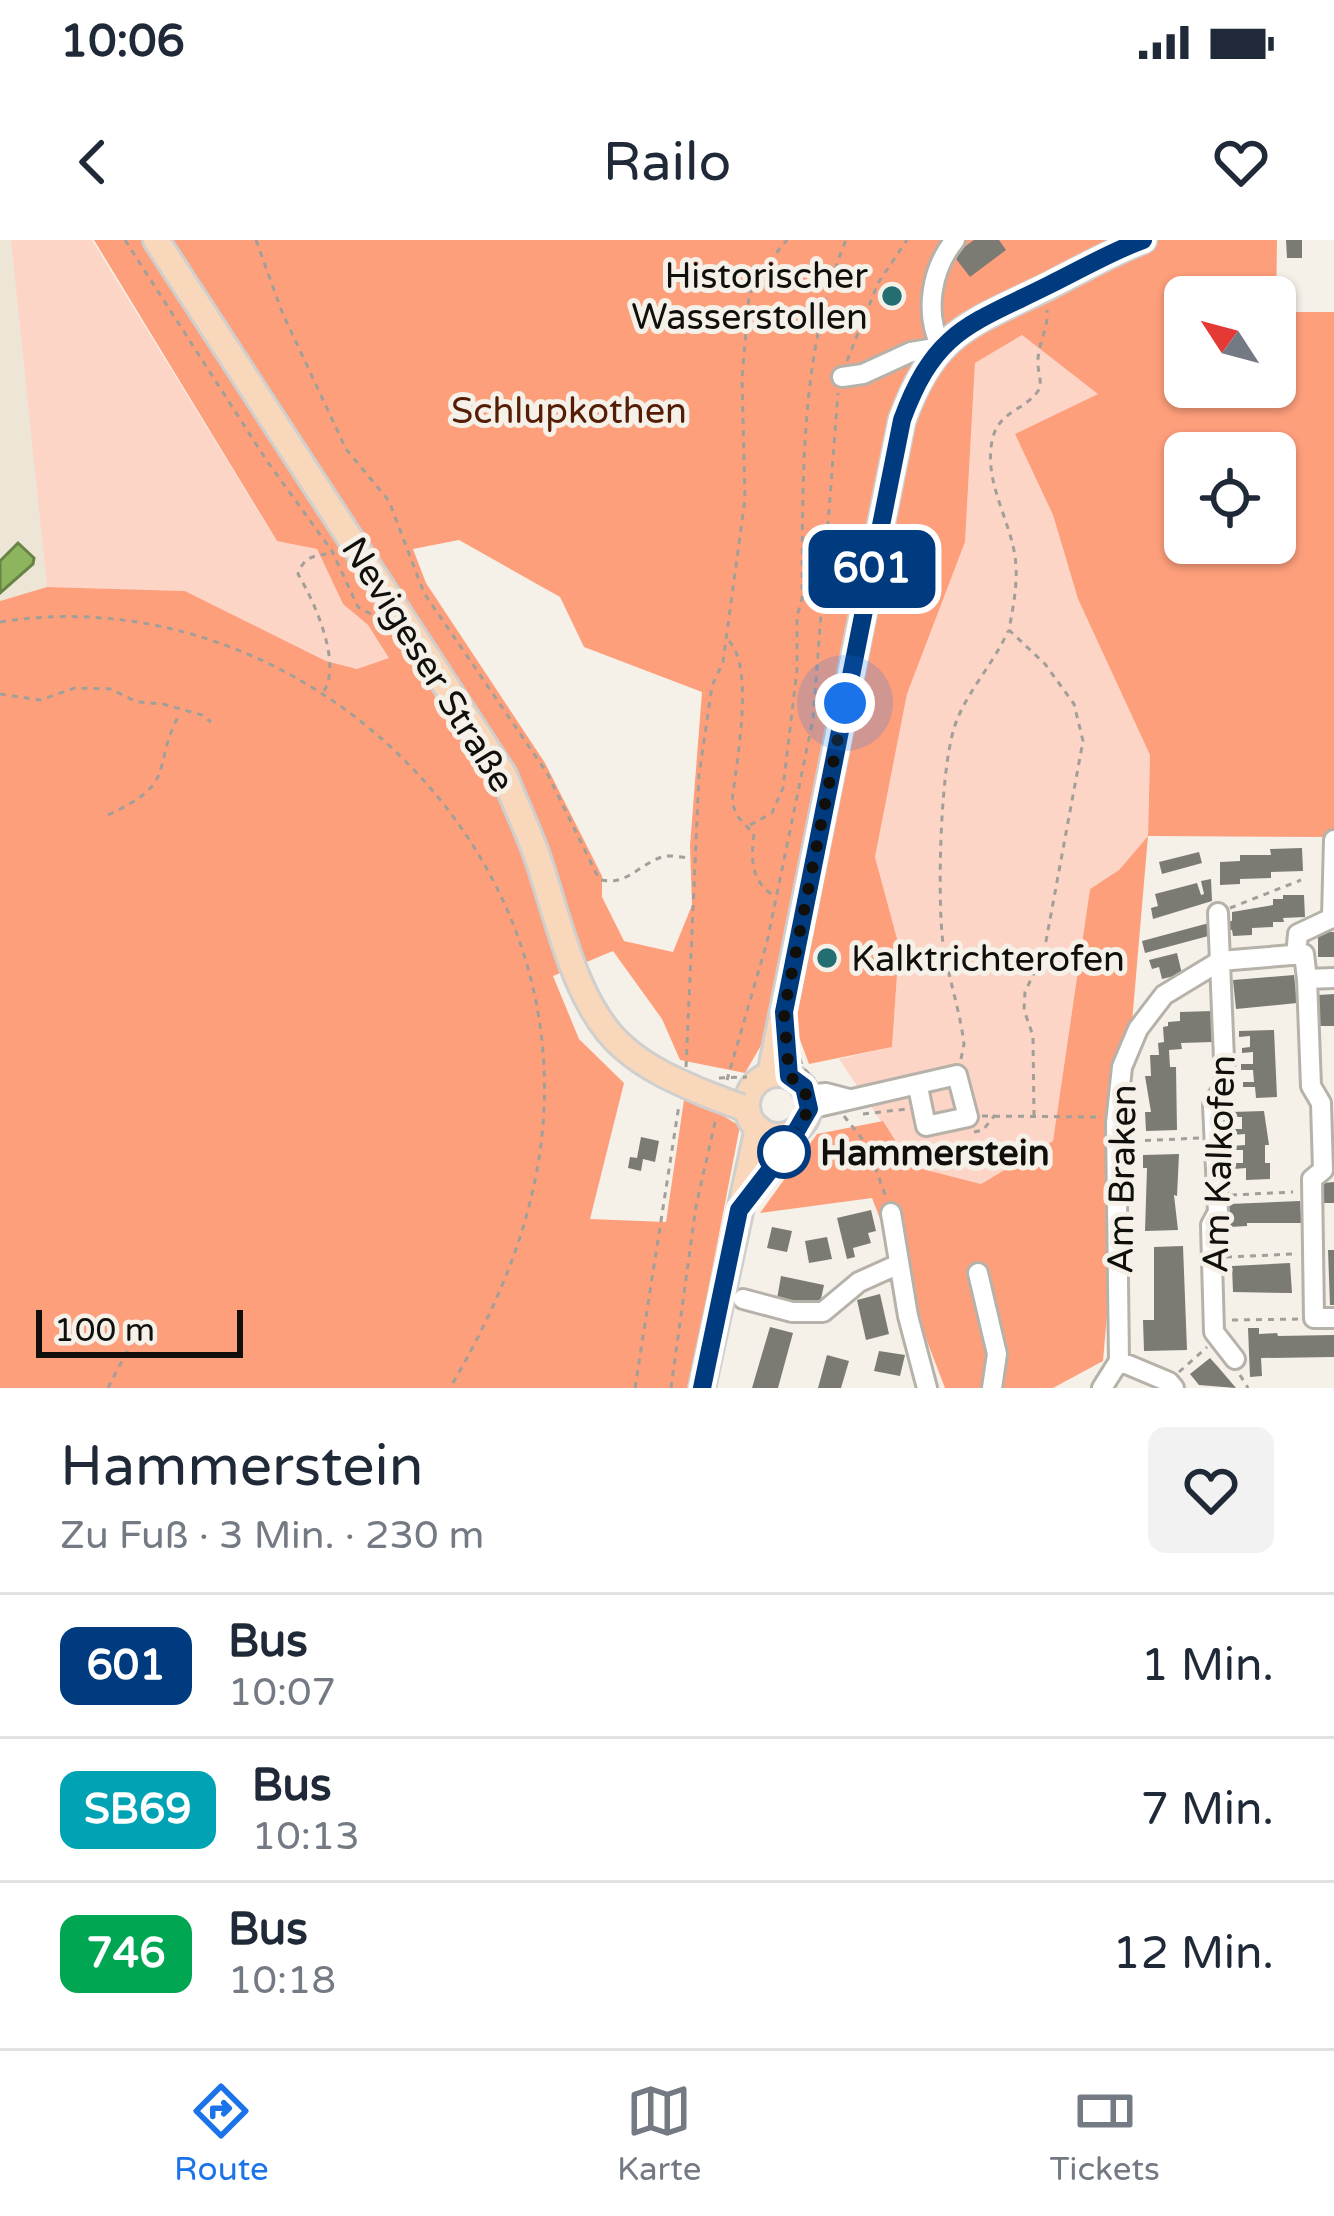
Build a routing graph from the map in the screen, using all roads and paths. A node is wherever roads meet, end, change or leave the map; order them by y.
1 (125, 240) edge
2 (156, 240) edge
3 (256, 240) edge
4 (787, 240) edge
5 (846, 240) edge
6 (907, 240) edge
7 (955, 240) edge
8 (1143, 240) edge
9 (1045, 287) junction
10 (940, 347) junction
11 (842, 377) junction
12 (333, 553) junction
13 (379, 618) dead end
14 (0, 622) edge
15 (1009, 630) junction
16 (726, 638) junction
17 (322, 692) junction
18 (0, 694) edge
19 (181, 711) junction
20 (212, 722) dead end
21 (108, 815) dead end
22 (750, 826) junction
23 (1334, 840) edge
24 (693, 859) junction
25 (1301, 880) dead end
26 (777, 898) junction
27 (1218, 913) joint
28 (1296, 955) junction
29 (1220, 961) junction
30 (1334, 978) edge
31 (1307, 979) junction
32 (794, 1040) dead end
33 (957, 1075) junction
34 (698, 1087) junction
35 (918, 1087) junction
36 (771, 1098) junction
37 (846, 1107) junction
38 (994, 1115) dead end
39 (1034, 1116) junction
40 (1117, 1118) junction
41 (715, 1122) dead end
42 (1215, 1138) junction
43 (1143, 1141) dead end
44 (1328, 1170) edge
45 (1312, 1191) junction
46 (1217, 1196) junction
47 (741, 1202) junction
48 (891, 1213) joint
49 (1313, 1254) junction
50 (1212, 1257) junction
51 (898, 1264) junction
52 (978, 1273) dead end
53 (743, 1299) dead end
54 (1324, 1318) edge
55 (143, 1320) dead end
56 (1215, 1329) junction
57 (1235, 1359) dead end
58 (1118, 1361) junction
59 (1172, 1385) edge
60 (109, 1388) edge
61 (450, 1388) edge
62 (634, 1388) edge
63 (671, 1388) edge
64 (702, 1388) edge
65 (927, 1388) edge
66 (992, 1388) edge
67 (1102, 1388) edge

1 - 12 path
2 - 34 main road, Nevigeser Straße
3 - 24 path
4 - 16 path
5 - 22 path
6 - 11 path
7 - 10 street
8 - 9 main road
9 - 10 main road
9 - 15 path
10 - 11 street
10 - 36 main road
11 - 26 path
12 - 13 path
12 - 17 path
14 - 17 path
15 - 33 path
15 - 39 path
16 - 22 path
16 - 24 path
17 - 61 path
18 - 19 path
19 - 20 path
19 - 21 path
22 - 26 path
23 - 28 street
24 - 34 path
25 - 27 path
26 - 36 path
27 - 29 street, Am Kalkofen
28 - 29 street, Am Braken
28 - 31 street
29 - 40 street, Am Braken
29 - 42 street, Am Kalkofen
30 - 31 street
31 - 44 street
32 - 36 path
33 - 35 street
33 - 35 street
34 - 36 main road, Nevigeser Straße, bridge
34 - 36 path, bridge
34 - 62 path
35 - 37 street
36 - 37 street
36 - 47 main road
36 - 47 street
37 - 48 path
38 - 39 path
39 - 40 path
40 - 58 street, Am Braken
41 - 63 path
42 - 43 path
42 - 46 street, Am Kalkofen
44 - 45 street
45 - 46 path
45 - 49 street
46 - 50 street, Am Kalkofen
47 - 64 main road
48 - 51 street
49 - 50 path
49 - 54 street
50 - 56 street, Am Kalkofen
51 - 53 street
51 - 65 street
52 - 66 street
54 - 56 path
55 - 60 path
56 - 57 street
56 - 59 path
58 - 59 street
58 - 67 street

